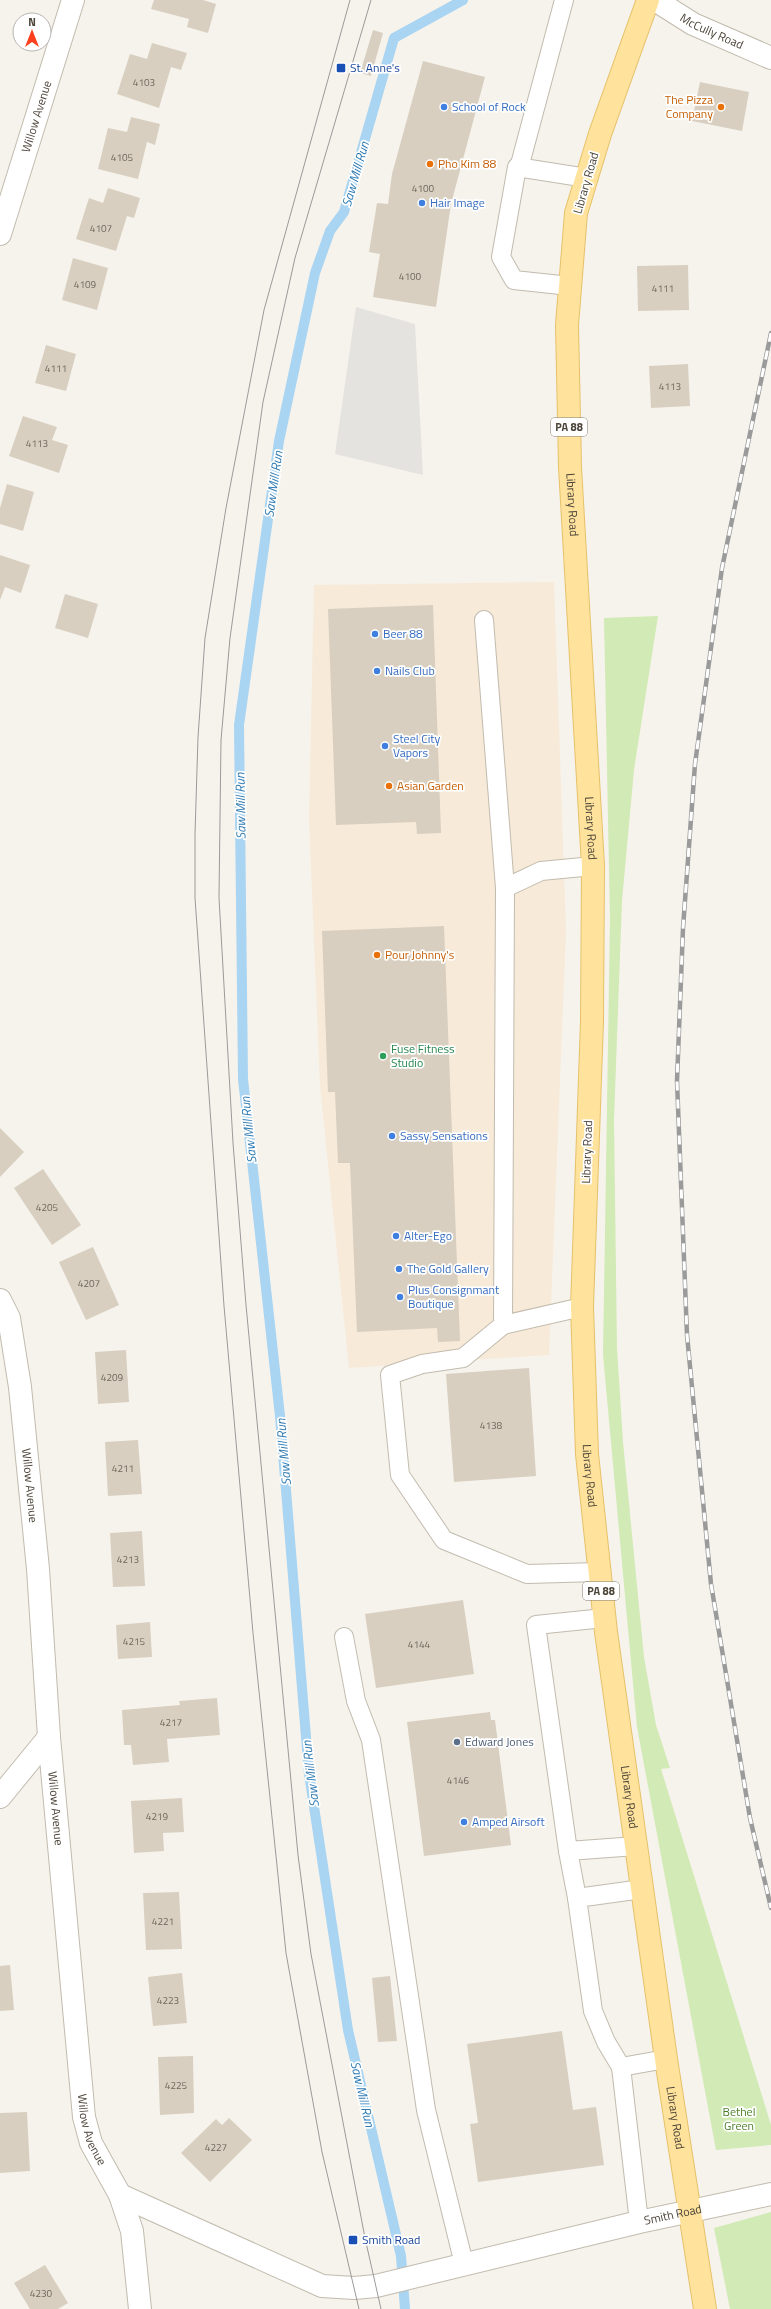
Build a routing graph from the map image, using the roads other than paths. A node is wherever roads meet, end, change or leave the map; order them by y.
1 (73, 0) edge
2 (564, 0) edge
3 (648, 0) edge
4 (655, 0) edge
5 (771, 58) edge
6 (519, 168) junction
7 (587, 178) junction
8 (0, 234) edge
9 (570, 286) junction
10 (484, 620) dead end
11 (593, 866) junction
12 (505, 888) junction
13 (0, 1300) edge
14 (582, 1308) junction
15 (503, 1325) junction
16 (599, 1572) junction
17 (604, 1618) junction
18 (344, 1637) dead end
19 (49, 1737) junction
20 (0, 1797) edge
21 (636, 1846) junction
22 (568, 1851) junction
23 (642, 1890) junction
24 (577, 1898) junction
25 (666, 2059) junction
26 (621, 2067) junction
27 (771, 2194) edge
28 (120, 2195) junction
29 (690, 2210) junction
30 (639, 2222) junction
31 (464, 2264) junction
32 (140, 2309) edge
33 (705, 2309) edge

1 - 8 street, Willow Avenue
2 - 6 lane
3 - 7 main road, Library Road / PA 88
4 - 5 street, McCully Road
6 - 7 lane
6 - 9 lane
7 - 9 main road, Library Road / PA 88
9 - 11 main road, Library Road / PA 88
10 - 12 lane
11 - 12 lane
11 - 14 main road, Library Road / PA 88
12 - 15 lane
13 - 19 street, Willow Avenue
14 - 15 lane
14 - 16 main road, Library Road / PA 88
15 - 16 lane
16 - 17 main road, Library Road / PA 88
17 - 21 main road, Library Road / PA 88
17 - 22 lane
18 - 31 lane
19 - 20 street
19 - 28 street, Willow Avenue
21 - 22 lane
21 - 23 main road, Library Road / PA 88
22 - 24 lane
23 - 24 lane
23 - 25 main road, Library Road / PA 88
24 - 26 lane
25 - 26 lane
25 - 29 main road, Library Road / PA 88
26 - 30 lane
27 - 29 street, Smith Road
28 - 31 street, Smith Road
28 - 32 street, Willow Avenue
29 - 30 street, Smith Road
29 - 33 main road, Library Road / PA 88
30 - 31 street, Smith Road

